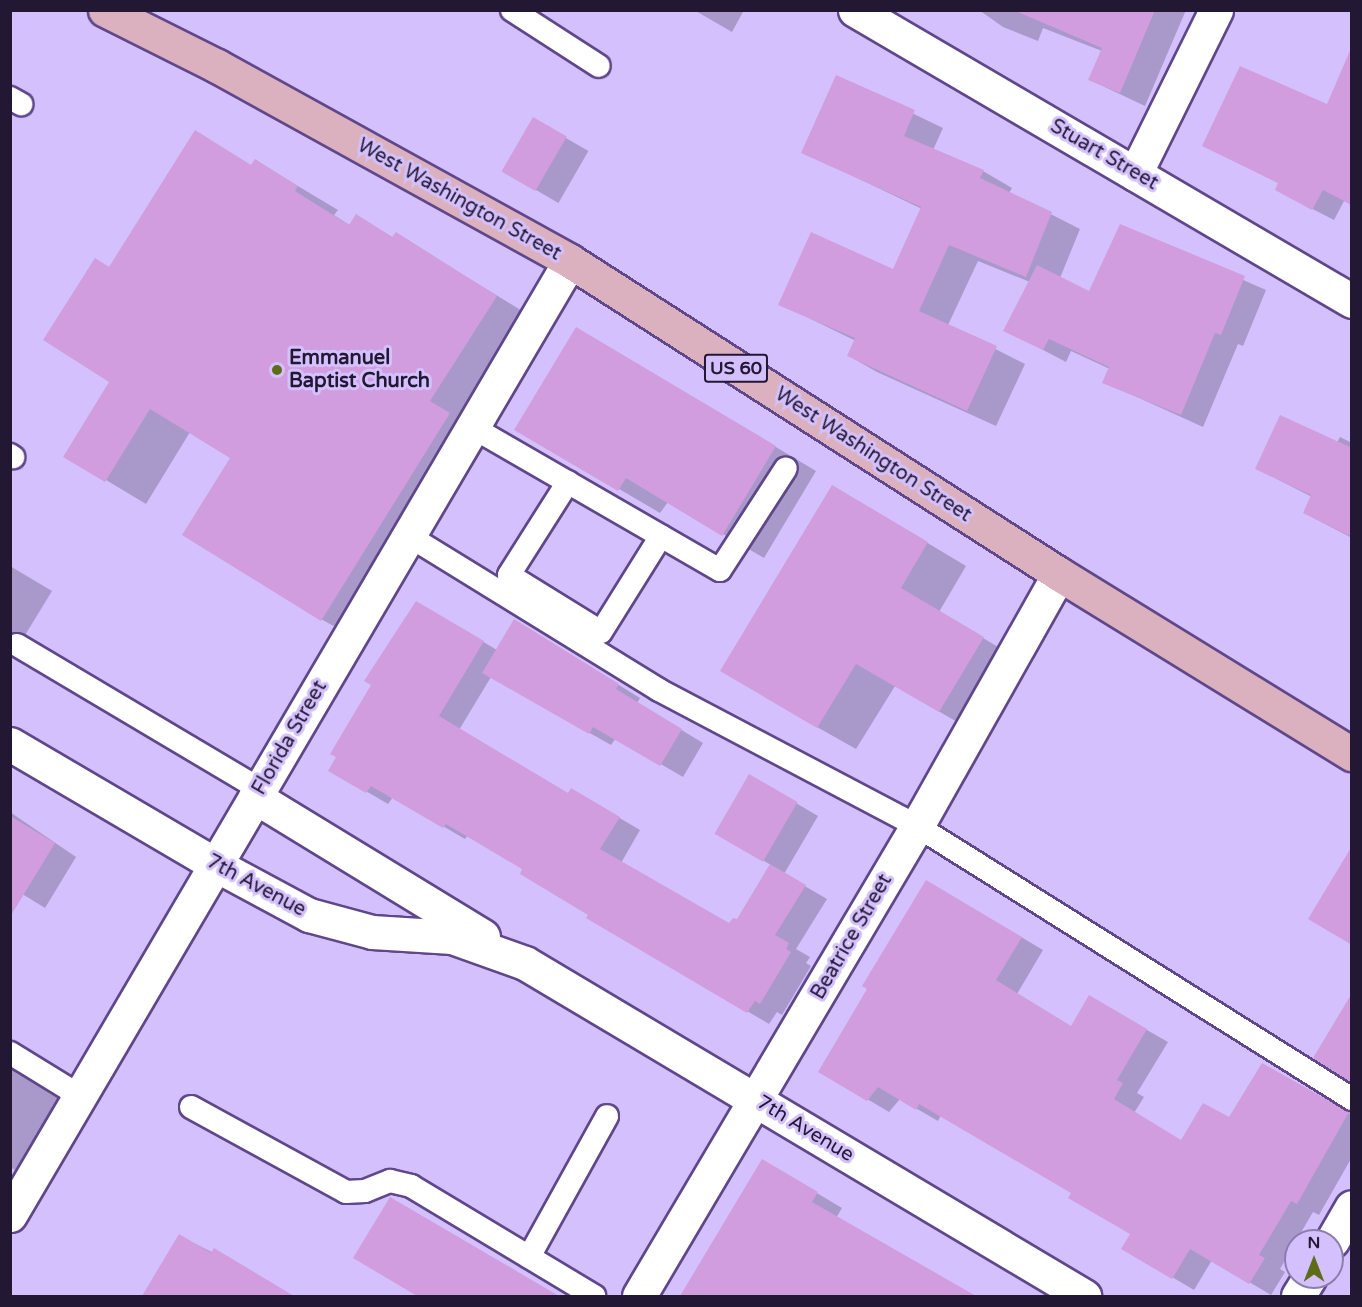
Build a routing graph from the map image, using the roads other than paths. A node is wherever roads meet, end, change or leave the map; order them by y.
1 (512, 10) edge
2 (855, 10) edge
3 (1216, 10) edge
4 (111, 12) edge
5 (600, 66) dead end
6 (1136, 174) junction
7 (570, 261) junction
8 (1352, 301) edge
9 (472, 427) junction
10 (786, 468) dead end
11 (568, 482) junction
12 (409, 536) junction
13 (661, 536) junction
14 (1059, 574) junction
15 (17, 645) dead end
16 (10, 744) edge
17 (1352, 754) edge
18 (258, 793) junction
19 (917, 826) junction
20 (216, 865) junction
21 (525, 963) junction
22 (10, 1053) edge
23 (80, 1096) junction
24 (1352, 1099) edge
25 (757, 1100) junction
26 (191, 1107) dead end
27 (607, 1116) dead end
28 (1352, 1207) edge
29 (10, 1215) edge
30 (1339, 1229) edge
31 (529, 1257) junction
32 (594, 1296) edge
33 (639, 1296) edge
34 (1084, 1296) edge

1 - 5 lane
2 - 6 street, Stuart Street
3 - 6 street
4 - 7 main road, West Washington Street / US 60
6 - 8 street, Stuart Street
7 - 9 street, Florida Street
7 - 14 main road, West Washington Street / US 60
9 - 11 lane
9 - 12 street, Florida Street
10 - 13 lane
11 - 13 lane
11 - 13 lane
12 - 18 street, Florida Street
12 - 19 lane
14 - 17 main road, West Washington Street / US 60
14 - 19 street, Beatrice Street
15 - 18 lane
16 - 20 street, 7th Avenue
18 - 20 street, Florida Street
18 - 21 street, 7th Avenue
19 - 24 lane
19 - 25 street, Beatrice Street
20 - 21 street, 7th Avenue
20 - 23 street, Florida Street
21 - 25 street, 7th Avenue
22 - 23 lane
23 - 29 street, Florida Street
25 - 33 street, Beatrice Street
25 - 34 street, 7th Avenue
26 - 31 lane
27 - 31 lane
28 - 30 street
31 - 32 lane

